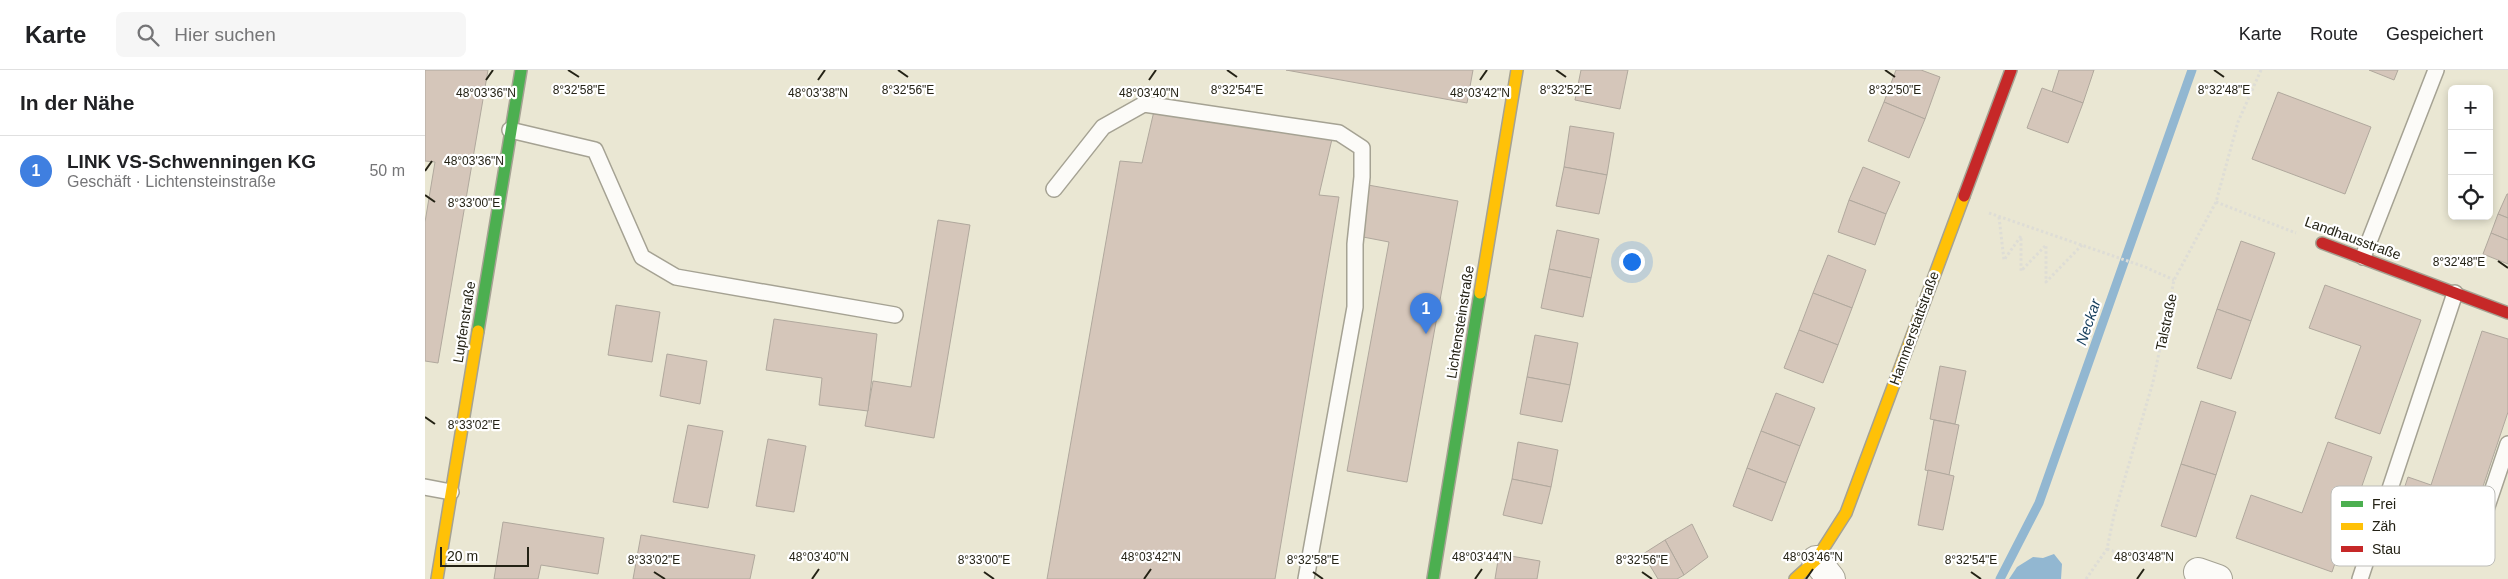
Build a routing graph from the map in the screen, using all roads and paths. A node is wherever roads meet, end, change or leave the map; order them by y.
1 (521, 70) edge
2 (1517, 70) edge
3 (2011, 70) edge
4 (2261, 70) edge
5 (2437, 70) edge
6 (510, 130) junction
7 (1054, 189) dead end
8 (2216, 202) junction
9 (2323, 243) joint
10 (2082, 246) junction
11 (2363, 257) junction
12 (2175, 280) junction
13 (2455, 293) junction
14 (2508, 313) edge
15 (895, 315) dead end
16 (2508, 444) edge
17 (2391, 486) edge
18 (2494, 486) edge
19 (425, 487) edge
20 (451, 492) junction
21 (2107, 549) junction
22 (2118, 554) dead end
23 (2364, 566) edge
24 (1824, 570) edge
25 (437, 579) edge
26 (1306, 579) edge
27 (1433, 579) edge
28 (1795, 579) edge
29 (2086, 579) edge
30 (2360, 579) edge

1 - 6 street, Lupfenstraße
2 - 27 street, Lichtensteinstraße
3 - 24 street, Hammerstattstraße
4 - 8 path, Talstraße
5 - 11 lane
6 - 15 lane
6 - 20 street, Lupfenstraße
7 - 26 lane
8 - 9 path, Landhausstraße
8 - 12 path, Talstraße
9 - 11 street, Landhausstraße
10 - 10 path
10 - 12 path
11 - 13 street, Landhausstraße
12 - 21 path, Talstraße
13 - 14 street, Landhausstraße
13 - 17 lane
16 - 18 lane
19 - 20 lane
20 - 25 street, Lupfenstraße
21 - 22 path
21 - 29 path, Talstraße
23 - 30 lane
24 - 28 street, Hammerstattstraße

